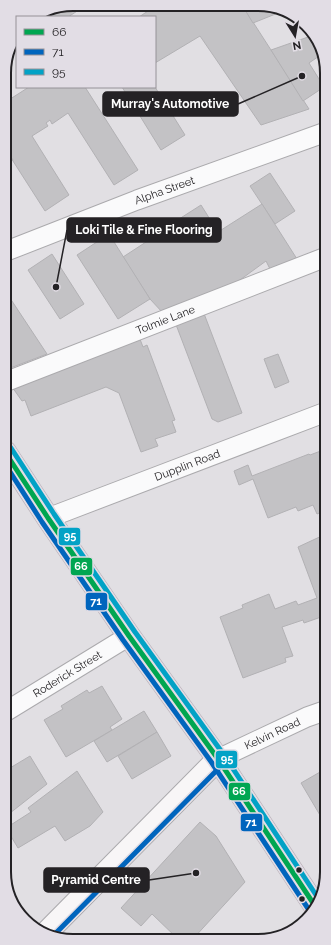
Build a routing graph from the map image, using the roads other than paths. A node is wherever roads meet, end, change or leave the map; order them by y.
1 (320, 134) edge
2 (11, 249) edge
3 (320, 259) edge
4 (11, 380) edge
5 (320, 414) edge
6 (11, 461) edge
7 (48, 518) junction
8 (129, 636) junction
9 (11, 708) edge
10 (320, 712) edge
11 (218, 759) junction
12 (312, 902) edge
13 (50, 929) edge

1 - 2 street, Alpha Street
3 - 4 street, Tolmie Lane
5 - 7 street, Dupplin Road
6 - 7 highway
7 - 8 highway
8 - 9 street, Roderick Street
8 - 11 highway
10 - 11 street, Kelvin Road
11 - 12 highway
11 - 13 main road

